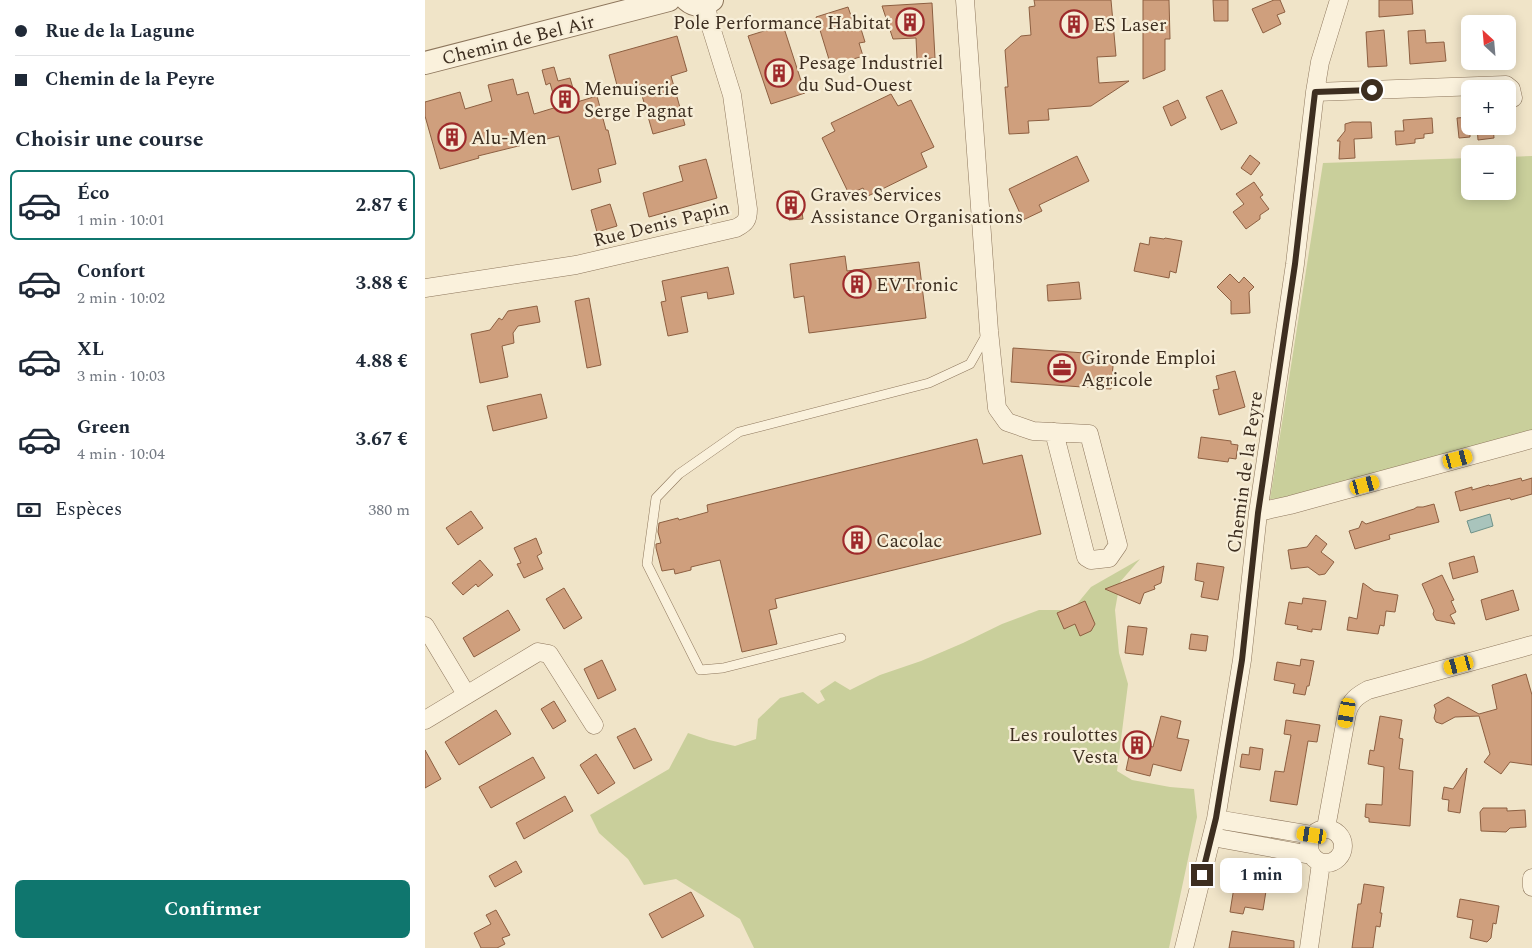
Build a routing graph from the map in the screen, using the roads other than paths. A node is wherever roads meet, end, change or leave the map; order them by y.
1 (669, 0) edge
2 (965, 0) edge
3 (1339, 0) edge
4 (702, 1) edge
5 (425, 63) edge
6 (1461, 87) edge
7 (1315, 92) junction
8 (425, 288) edge
9 (989, 332) junction
10 (1054, 432) junction
11 (1532, 439) edge
12 (1258, 512) junction
13 (425, 626) edge
14 (841, 638) dead end
15 (1532, 645) edge
16 (466, 694) junction
17 (425, 720) edge
18 (594, 725) dead end
19 (1216, 819) junction
20 (1319, 832) junction
21 (1212, 837) junction
22 (1316, 859) junction
23 (1532, 878) edge
24 (1532, 887) edge
25 (1184, 948) edge
26 (1309, 948) edge

1 - 5 street, Chemin de Bel Air
2 - 9 street
3 - 7 street, Chemin de la Peyre
4 - 8 street, Rue Denis Papin
6 - 7 street
7 - 12 street, Chemin de la Peyre
9 - 10 street
9 - 14 lane
10 - 10 street
11 - 12 street
12 - 19 street, Chemin de la Peyre
13 - 16 street
15 - 20 street
16 - 17 street
16 - 18 street
19 - 20 street
19 - 21 street, Chemin de la Peyre
20 - 22 street
20 - 22 street
21 - 22 street
21 - 25 street, Chemin de la Peyre
22 - 26 street
23 - 24 street

